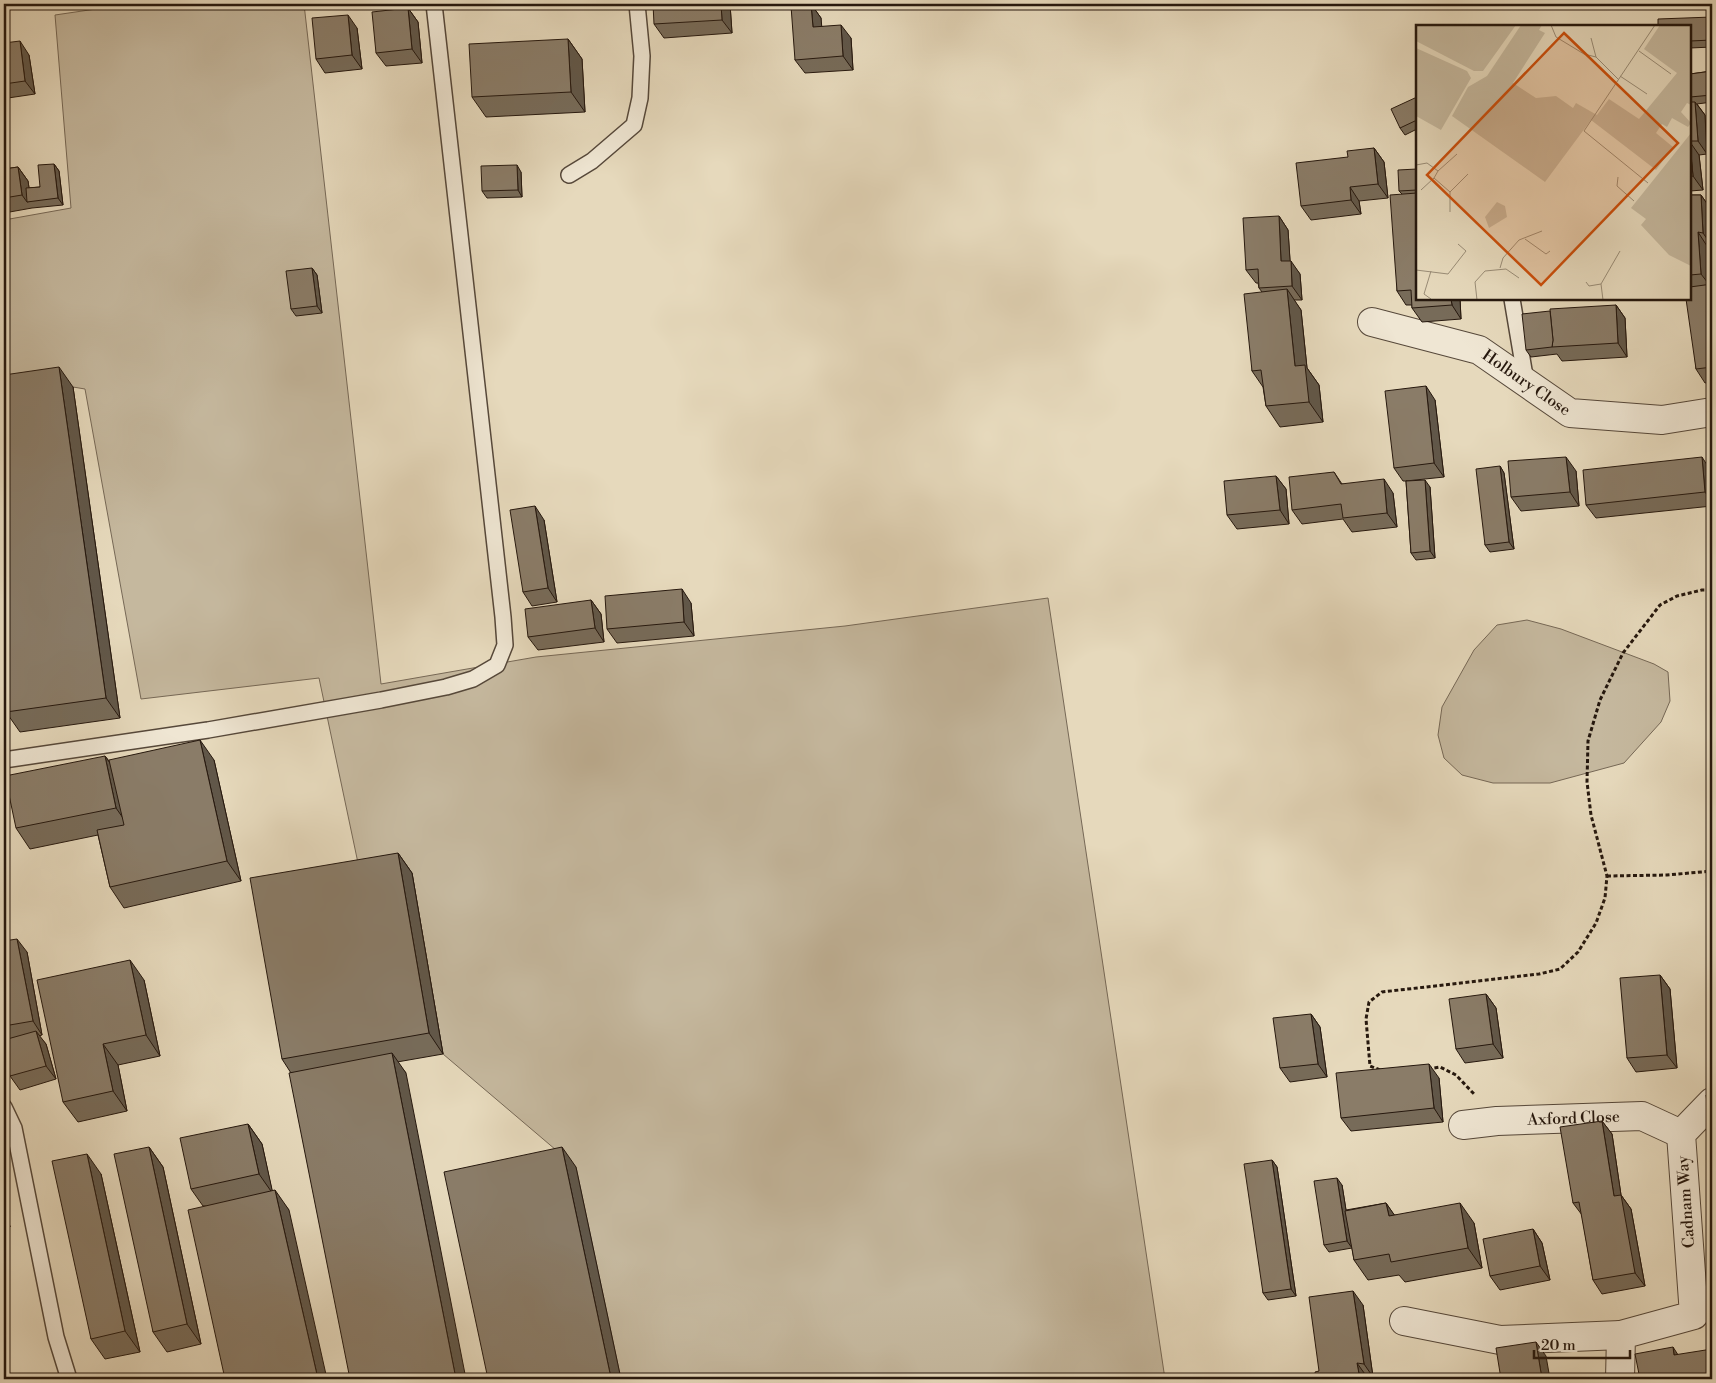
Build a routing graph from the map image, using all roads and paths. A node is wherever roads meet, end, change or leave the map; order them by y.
1 (434, 4) edge
2 (637, 4) edge
3 (570, 174) dead end
4 (1512, 300) edge
5 (1372, 322) dead end
6 (1526, 382) junction
7 (1712, 412) edge
8 (1712, 590) edge
9 (4, 760) edge
10 (1712, 871) edge
11 (1607, 876) junction
12 (1422, 1070) edge
13 (1387, 1074) edge
14 (1712, 1102) edge
15 (4, 1107) edge
16 (1497, 1121) junction
17 (1463, 1126) dead end
18 (1681, 1134) junction
19 (1703, 1316) edge
20 (1404, 1321) dead end
21 (1621, 1335) junction
22 (69, 1379) edge
23 (1620, 1379) edge

1 - 9 lane
2 - 3 lane
4 - 6 lane
5 - 6 street, Holbury Close
6 - 7 street, Holbury Close
8 - 11 path
10 - 11 path
11 - 13 path
12 - 16 path
14 - 18 street, Cadnam Way
15 - 22 lane
16 - 17 street, Axford Close
16 - 18 street, Axford Close
18 - 19 street, Cadnam Way
19 - 21 street, Cadnam Way
20 - 21 street, Cadnam Way
21 - 23 street

